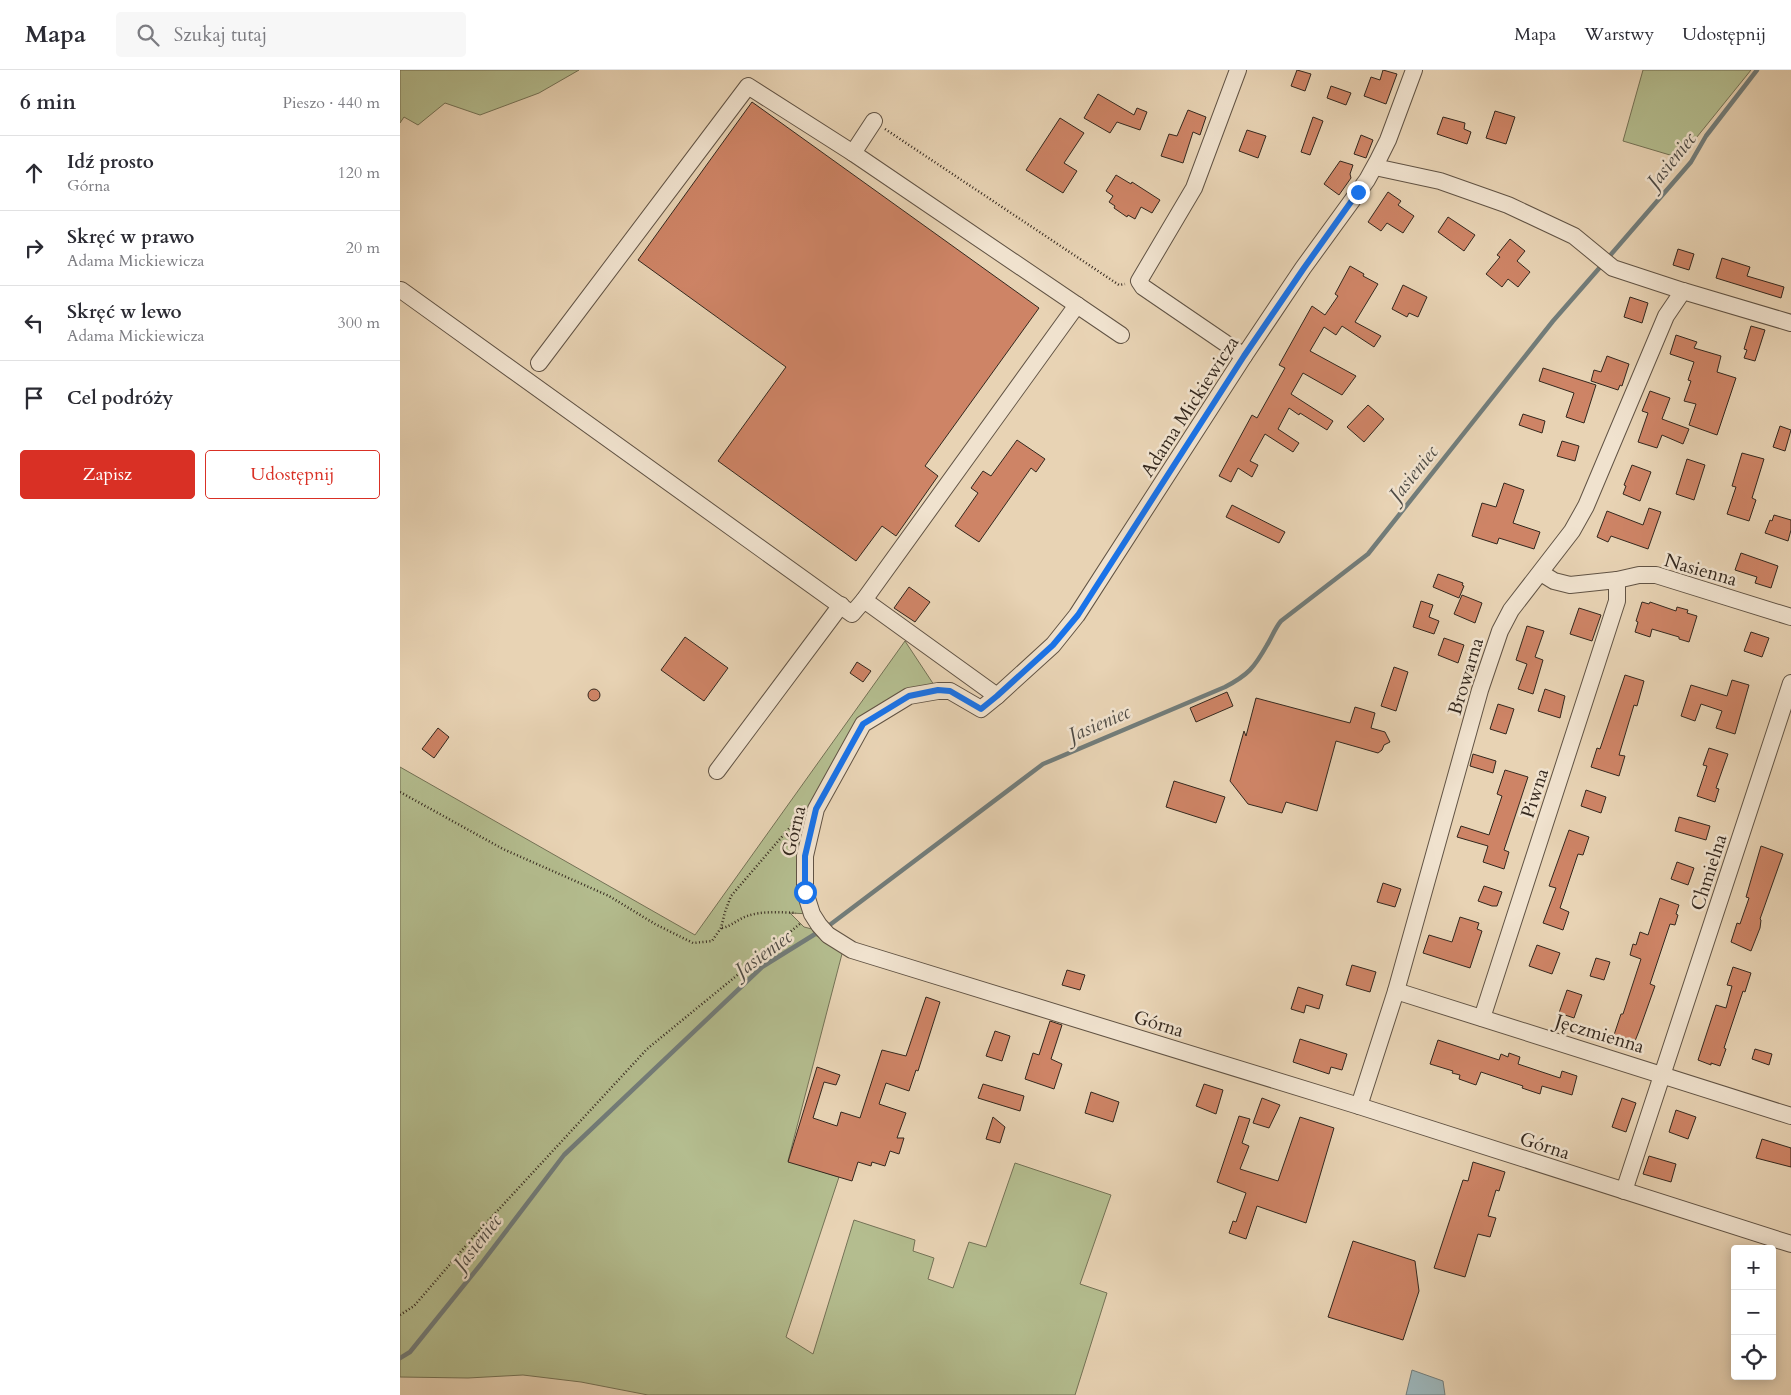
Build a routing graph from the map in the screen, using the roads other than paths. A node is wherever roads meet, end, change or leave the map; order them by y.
1 (1238, 70) edge
2 (1414, 70) edge
3 (874, 121) road end
4 (853, 153) junction
5 (1375, 167) junction
6 (401, 290) dead end
7 (1683, 291) junction
8 (1077, 305) junction
9 (1791, 323) edge
10 (1121, 335) dead end
11 (1244, 356) junction
12 (539, 363) dead end
13 (1541, 573) junction
14 (1617, 580) junction
15 (864, 600) junction
16 (841, 605) junction
17 (1791, 617) edge
18 (1791, 683) edge
19 (950, 691) joint
20 (997, 696) junction
21 (717, 770) dead end
22 (1396, 991) junction
23 (1482, 1018) junction
24 (1663, 1074) junction
25 (1359, 1106) junction
26 (1791, 1116) edge
27 (1624, 1191) junction
28 (1791, 1244) edge

1 - 11 street
2 - 5 street, Adama Mickiewicza
3 - 4 street
4 - 8 street
4 - 12 street
5 - 7 street
5 - 11 street, Adama Mickiewicza
6 - 16 street
7 - 9 street
7 - 13 street, Browarna
8 - 10 street
8 - 15 street
11 - 20 street, Adama Mickiewicza
13 - 14 street, Nasienna
13 - 22 street, Browarna
14 - 17 street, Nasienna
14 - 23 street, Piwna
15 - 16 street
15 - 20 street
16 - 21 street
18 - 24 street, Chmielna
19 - 20 street, Adama Mickiewicza
19 - 25 street, Górna
22 - 23 street, Jęczmienna
22 - 25 street, Browarna
23 - 24 street, Jęczmienna
24 - 26 street, Jęczmienna
24 - 27 street, Chmielna
25 - 27 street, Górna
27 - 28 street, Górna

